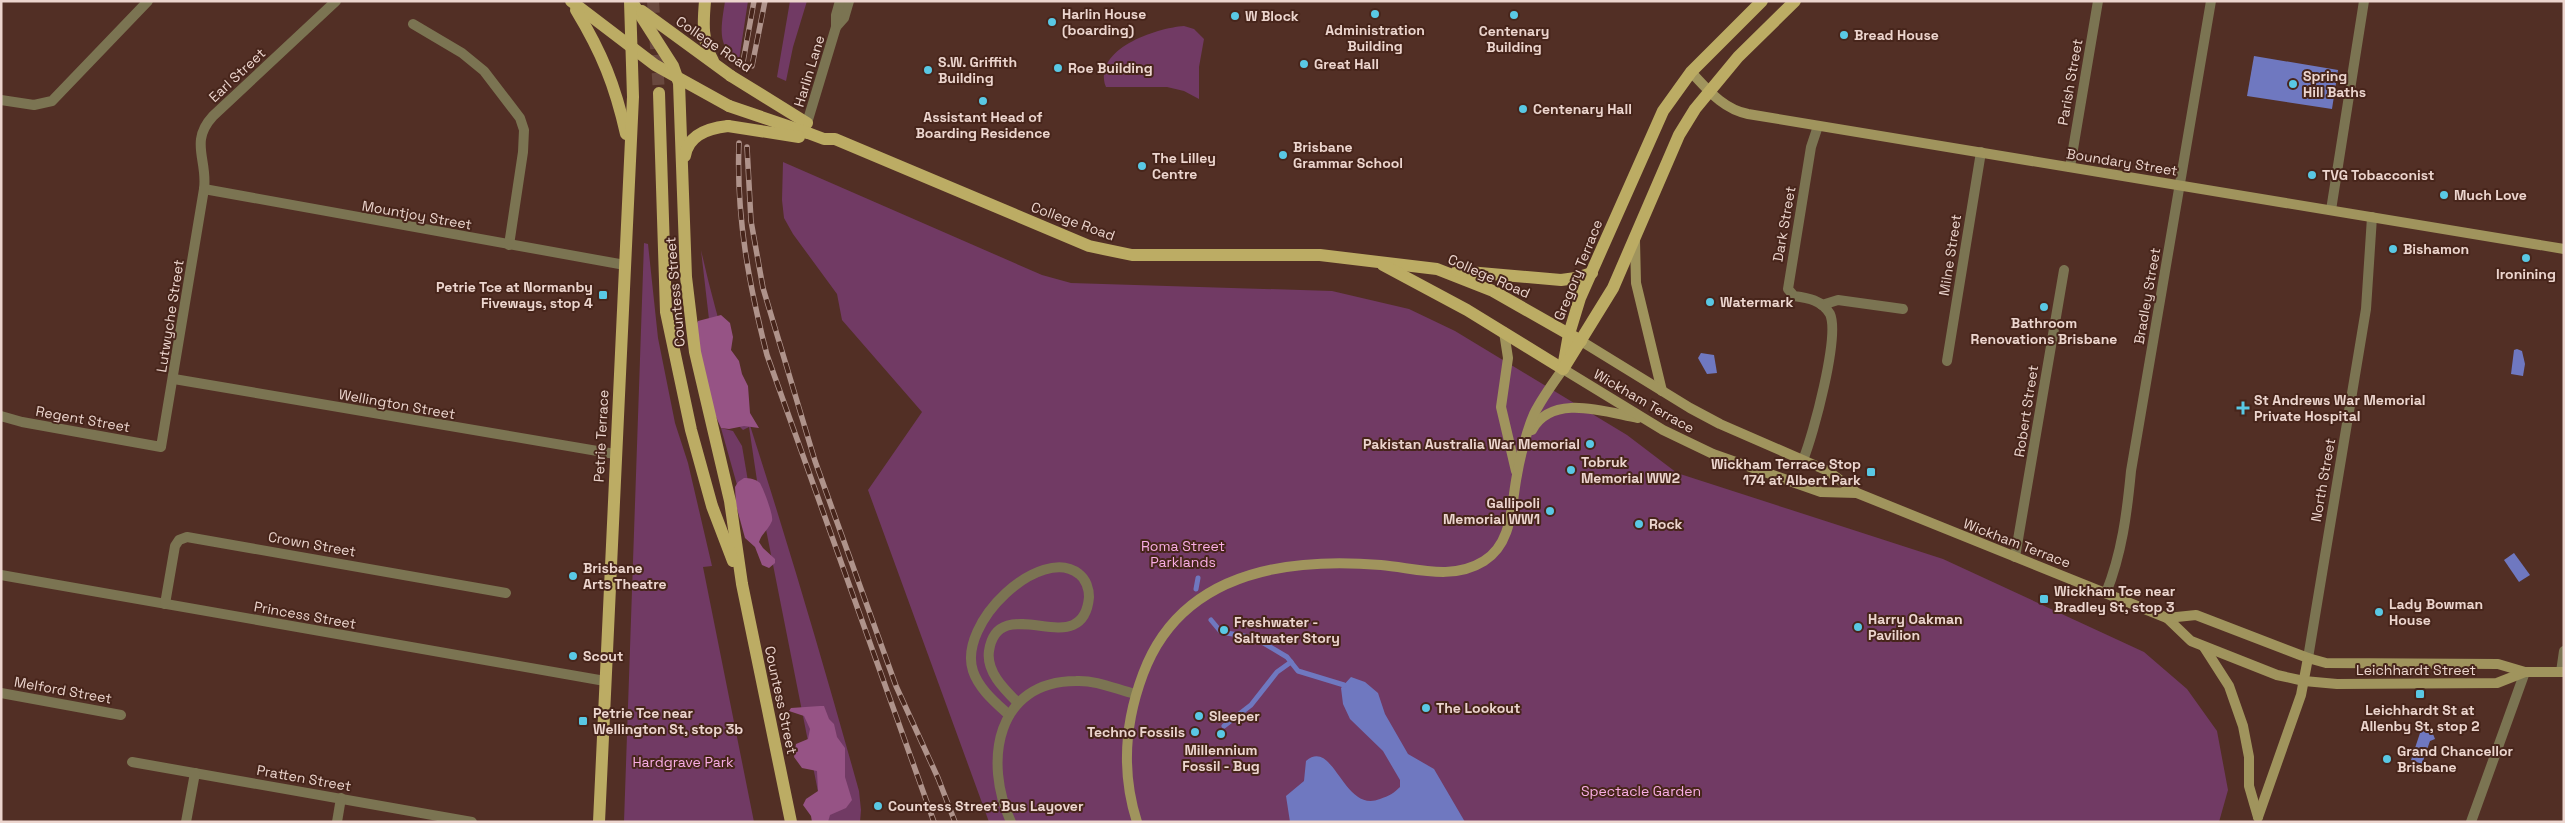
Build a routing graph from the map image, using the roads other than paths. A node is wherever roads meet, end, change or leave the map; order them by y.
1 (148, 1) edge
2 (336, 1) edge
3 (571, 1) edge
4 (705, 1) edge
5 (840, 1) edge
6 (849, 1) edge
7 (1762, 1) edge
8 (1795, 1) edge
9 (2098, 1) edge
10 (2211, 1) edge
11 (2364, 1) edge
12 (631, 2) edge
13 (413, 24) dead end
14 (836, 27) junction
15 (633, 51) junction
16 (714, 64) junction
17 (1691, 72) junction
18 (678, 79) junction
19 (1709, 90) junction
20 (659, 93) tunnel mouth
21 (1, 100) edge
22 (1818, 126) junction
23 (808, 131) junction
24 (629, 149) junction
25 (1981, 152) junction
26 (683, 164) junction
27 (2070, 167) junction
28 (2180, 185) junction
29 (204, 189) junction
30 (2331, 210) junction
31 (2372, 217) junction
32 (1635, 237) junction
33 (509, 245) junction
34 (2564, 249) edge
35 (1376, 261) junction
36 (625, 265) junction
37 (1437, 269) junction
38 (2064, 270) dead end
39 (1592, 272) junction
40 (1822, 305) junction
41 (1903, 309) dead end
42 (1504, 332) junction
43 (1569, 334) junction
44 (1581, 341) junction
45 (1947, 361) dead end
46 (1563, 369) junction
47 (174, 378) junction
48 (1662, 391) junction
49 (1, 416) edge
50 (1644, 419) junction
51 (1527, 438) junction
52 (161, 447) joint
53 (615, 454) junction
54 (1803, 460) junction
55 (1517, 474) junction
56 (1857, 493) junction
57 (2015, 557) junction
58 (1, 575) edge
59 (742, 584) junction
60 (506, 592) dead end
61 (2106, 593) junction
62 (165, 604) junction
63 (2167, 618) junction
64 (2204, 646) junction
65 (2564, 651) edge
66 (2308, 658) junction
67 (2525, 672) junction
68 (2562, 672) edge
69 (605, 681) junction
70 (2304, 681) junction
71 (1, 693) edge
72 (1135, 694) junction
73 (1017, 702) junction
74 (121, 715) dead end
75 (1009, 715) junction
76 (132, 762) dead end
77 (195, 773) junction
78 (341, 798) junction
79 (2257, 819) edge
80 (186, 822) edge
81 (337, 822) edge
82 (472, 822) edge
83 (599, 822) edge
84 (792, 822) edge
85 (1011, 822) edge
86 (1137, 822) edge
87 (2470, 822) edge

1 - 21 street
2 - 29 street, Earl Street
3 - 15 main road, College Road
3 - 24 main road
4 - 16 main road
5 - 14 street, Harlin Lane
6 - 14 street, Harlin Lane
7 - 17 main road, Gregory Terrace
8 - 19 main road
9 - 27 street, Parish Street
10 - 28 street, Bradley Street
11 - 30 street
12 - 15 main road, Petrie Terrace
12 - 16 main road, College Road
12 - 18 main road, Countess Street
13 - 33 street
14 - 23 street, Harlin Lane
15 - 18 main road, College Road
15 - 24 main road, Petrie Terrace
16 - 23 main road, College Road, bridge
17 - 19 main road, Boundary Street
17 - 39 main road, Gregory Terrace
18 - 23 main road, College Road, bridge
18 - 26 main road, Countess Street
19 - 22 main road, Boundary Street
19 - 32 main road
20 - 59 main road, Countess Street
22 - 25 main road, Boundary Street
22 - 40 street, Dark Street
23 - 26 main road, bridge
23 - 35 main road, College Road
24 - 36 main road, Petrie Terrace
25 - 27 main road, Boundary Street
25 - 45 street, Milne Street
26 - 59 main road, Countess Street
27 - 28 main road, Boundary Street
28 - 30 main road, Boundary Street
28 - 61 street, Bradley Street
29 - 33 street, Mountjoy Street
29 - 47 street, Lutwyche Street
30 - 31 main road, Boundary Street
31 - 34 main road, Boundary Street
31 - 66 street, North Street
32 - 44 main road
32 - 48 main road
33 - 36 street, Mountjoy Street
35 - 37 main road, College Road
35 - 42 main road, College Road
36 - 53 main road, Petrie Terrace
37 - 39 main road
37 - 43 main road, College Road
38 - 57 street, Robert Street
39 - 43 main road, Gregory Terrace
40 - 41 street, Dark Street
40 - 54 street
42 - 46 main road, College Road
42 - 55 main road
43 - 44 main road, College Road
43 - 46 main road, Gregory Terrace
44 - 46 main road
44 - 48 main road, Wickham Terrace
46 - 50 main road, Wickham Terrace
46 - 51 main road
47 - 52 street, Lutwyche Street
47 - 53 street, Wellington Street
48 - 54 main road, Wickham Terrace
49 - 52 street, Regent Street
50 - 51 main road
50 - 56 main road, Wickham Terrace
51 - 55 main road
53 - 69 main road, Petrie Terrace
54 - 56 main road, Wickham Terrace
55 - 72 main road
56 - 57 main road, Wickham Terrace
57 - 61 main road, Wickham Terrace
58 - 62 street, Princess Street
59 - 84 main road, Countess Street
60 - 62 street, Crown Street
61 - 63 main road, Wickham Terrace
62 - 69 street, Princess Street
63 - 64 main road, Wickham Terrace
63 - 66 main road, Wickham Terrace
64 - 70 main road, Wickham Terrace
64 - 79 main road
65 - 68 street
66 - 67 main road, Leichhardt Street
66 - 70 main road
67 - 68 main road, Leichhardt Street
67 - 70 main road, Leichhardt Street
67 - 87 street
69 - 83 main road, Petrie Terrace
70 - 79 main road
71 - 74 street, Melford Street
72 - 73 street
72 - 86 main road
73 - 75 street
73 - 75 street
75 - 85 street
76 - 77 street, Pratten Street
77 - 78 street, Pratten Street
77 - 80 street
78 - 81 street
78 - 82 street, Pratten Street

